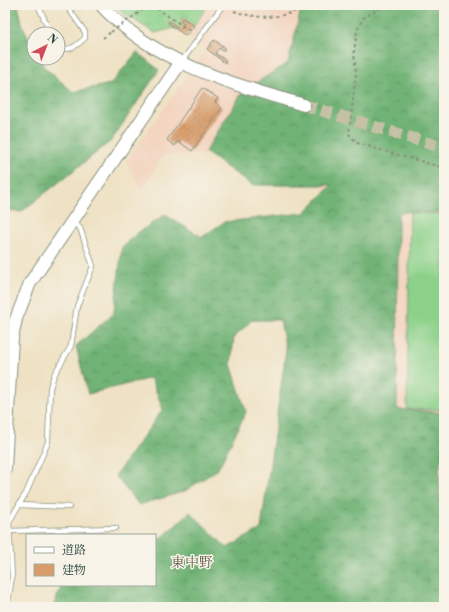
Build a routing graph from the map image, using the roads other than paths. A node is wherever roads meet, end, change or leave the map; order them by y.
1 (38, 5) edge
2 (66, 5) edge
3 (101, 5) edge
4 (223, 5) edge
5 (48, 26) edge
6 (66, 49) edge
7 (181, 62) junction
8 (304, 105) tunnel mouth
9 (72, 221) junction
10 (5, 449) edge
11 (5, 469) edge
12 (19, 505) junction
13 (69, 507) dead end
14 (7, 522) edge
15 (116, 528) dead end
16 (10, 532) junction
17 (7, 607) edge

1 - 5 lane
2 - 6 lane
3 - 7 street
4 - 7 lane
7 - 8 street
7 - 9 street
9 - 10 street
9 - 12 lane
10 - 11 street
12 - 13 lane
12 - 14 lane
14 - 16 lane
15 - 16 lane
16 - 17 lane

